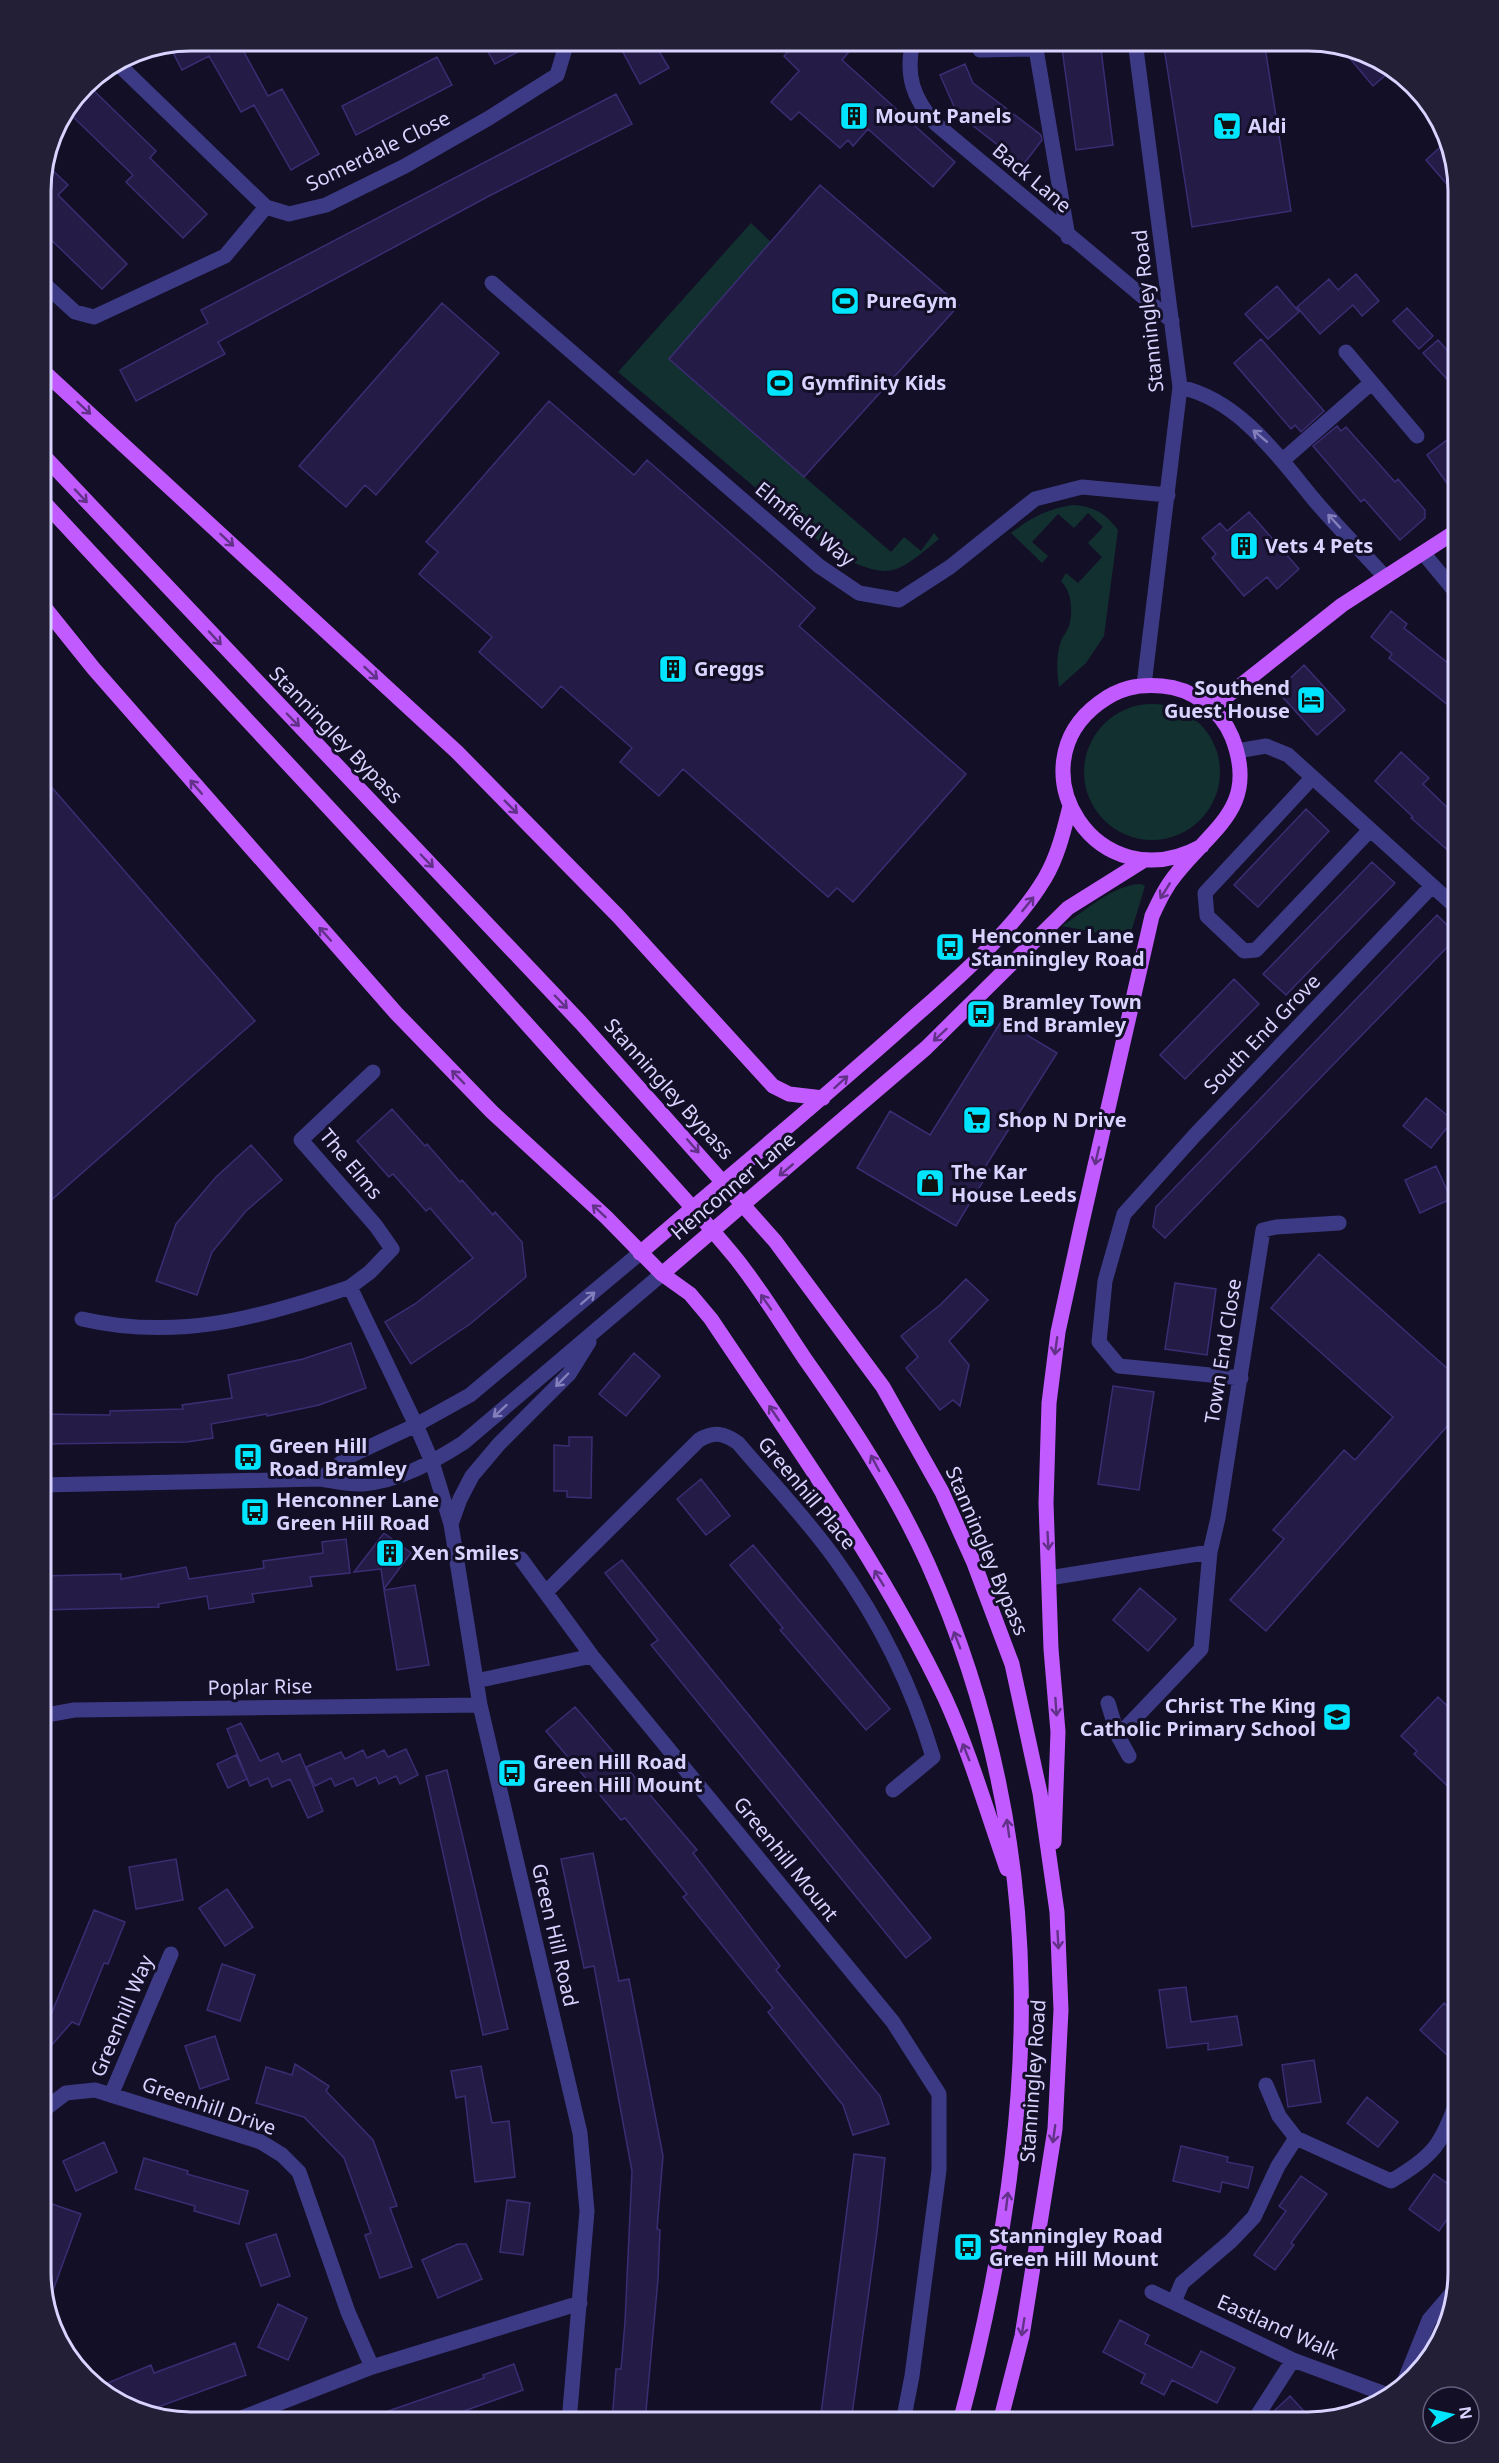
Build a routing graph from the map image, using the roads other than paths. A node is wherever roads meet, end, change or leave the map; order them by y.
1 (564, 51) edge
2 (912, 51) edge
3 (1036, 51) edge
4 (1136, 51) edge
5 (123, 69) edge
6 (266, 207) junction
7 (1068, 237) junction
8 (492, 283) dead end
9 (51, 290) edge
10 (1172, 321) junction
11 (1346, 352) dead end
12 (51, 378) edge
13 (1371, 384) junction
14 (1180, 387) junction
15 (1417, 436) dead end
16 (1283, 460) junction
17 (51, 464) edge
18 (1168, 495) junction
19 (51, 510) edge
20 (1448, 537) edge
21 (1424, 554) junction
22 (1385, 577) junction
23 (1448, 583) edge
24 (51, 616) edge
25 (1144, 685) junction
26 (1212, 708) junction
27 (1237, 752) junction
28 (1312, 778) junction
29 (1070, 806) junction
30 (1369, 831) junction
31 (1202, 846) junction
32 (1143, 861) junction
33 (1432, 886) junction
34 (1448, 900) edge
35 (373, 1072) dead end
36 (823, 1098) junction
37 (1339, 1223) dead end
38 (640, 1253) junction
39 (662, 1274) junction
40 (350, 1287) junction
41 (82, 1319) dead end
42 (595, 1332) junction
43 (1241, 1378) junction
44 (416, 1425) junction
45 (432, 1462) junction
46 (320, 1479) junction
47 (51, 1485) edge
48 (451, 1524) junction
49 (1210, 1552) junction
50 (521, 1558) dead end
51 (1050, 1578) junction
52 (546, 1592) junction
53 (592, 1656) junction
54 (476, 1681) junction
55 (1108, 1703) dead end
56 (480, 1705) junction
57 (51, 1714) edge
58 (1118, 1736) junction
59 (1130, 1756) dead end
60 (893, 1790) dead end
61 (1053, 1882) junction
62 (1019, 1906) junction
63 (171, 1954) dead end
64 (1266, 2085) dead end
65 (111, 2095) junction
66 (51, 2104) edge
67 (1448, 2128) edge
68 (1296, 2138) junction
69 (1152, 2292) dead end
70 (1174, 2302) junction
71 (1444, 2302) edge
72 (580, 2303) junction
73 (1293, 2360) junction
74 (372, 2367) junction
75 (1410, 2367) edge
76 (1380, 2392) edge
77 (257, 2412) edge
78 (571, 2412) edge
79 (904, 2412) edge
80 (963, 2412) edge
81 (1003, 2412) edge
82 (1259, 2412) edge

1 - 6 street, Somerdale Close
2 - 7 street, Back Lane
3 - 7 street
4 - 10 street, Stanningley Road
5 - 6 street
6 - 9 street
7 - 10 street, Back Lane
8 - 18 street, Elmfield Way
10 - 14 street, Stanningley Road
11 - 13 street
12 -> 36 main road
13 - 15 street
13 - 16 street
16 -> 14 street
14 - 18 street, Stanningley Road
22 -> 16 street
17 -> 61 main road, Stanningley Bypass
18 - 25 street, Stanningley Road
62 -> 19 main road
20 - 21 main road
21 - 22 main road
21 - 23 street
22 - 26 main road
38 -> 24 main road
25 - 26 main road
25 - 29 main road
26 - 27 main road
27 - 28 street
27 - 31 main road
28 - 30 street
28 - 30 street
29 - 32 main road
36 -> 29 main road, Henconner Lane
30 - 33 street
31 - 32 main road
31 -> 51 main road
32 -> 39 main road, Henconner Lane
33 - 34 street
33 - 43 street, South End Grove
35 - 40 street, The Elms
36 - 38 main road, Henconner Lane
37 - 43 street, Town End Close
38 - 39 main road
44 -> 38 street
39 - 42 street, Henconner Lane
62 -> 39 main road
40 - 41 street, The Elms
40 - 44 street
42 -> 45 street, Henconner Lane
42 -> 48 street
43 - 49 street, Town End Close
44 - 45 street
44 - 46 street
45 - 46 street, Henconner Lane
45 - 48 street, Green Hill Road
46 - 47 street, Henconner Lane
48 - 54 street, Green Hill Road
49 - 51 street
49 - 58 street, Town End Close
50 - 52 street, Greenhill Mount
51 -> 61 main road
52 - 53 street, Greenhill Mount
52 - 60 street, Greenhill Place
53 - 54 street
53 - 79 street, Greenhill Mount
54 - 56 street, Green Hill Road
55 - 58 street
56 - 57 street, Poplar Rise
56 - 72 street, Green Hill Road
58 - 59 street
61 -> 81 main road, Stanningley Road
80 -> 62 main road, Stanningley Road
63 - 65 street, Greenhill Way
64 - 68 street
65 - 66 street, Greenhill Drive
65 - 74 street, Greenhill Drive
67 - 68 street
68 - 70 street
69 - 70 street, Eastland Walk
70 - 73 street, Eastland Walk
71 - 75 street
72 - 74 street
72 - 78 street, Green Hill Road
73 - 76 street, Eastland Walk
73 - 82 street
74 - 77 street

